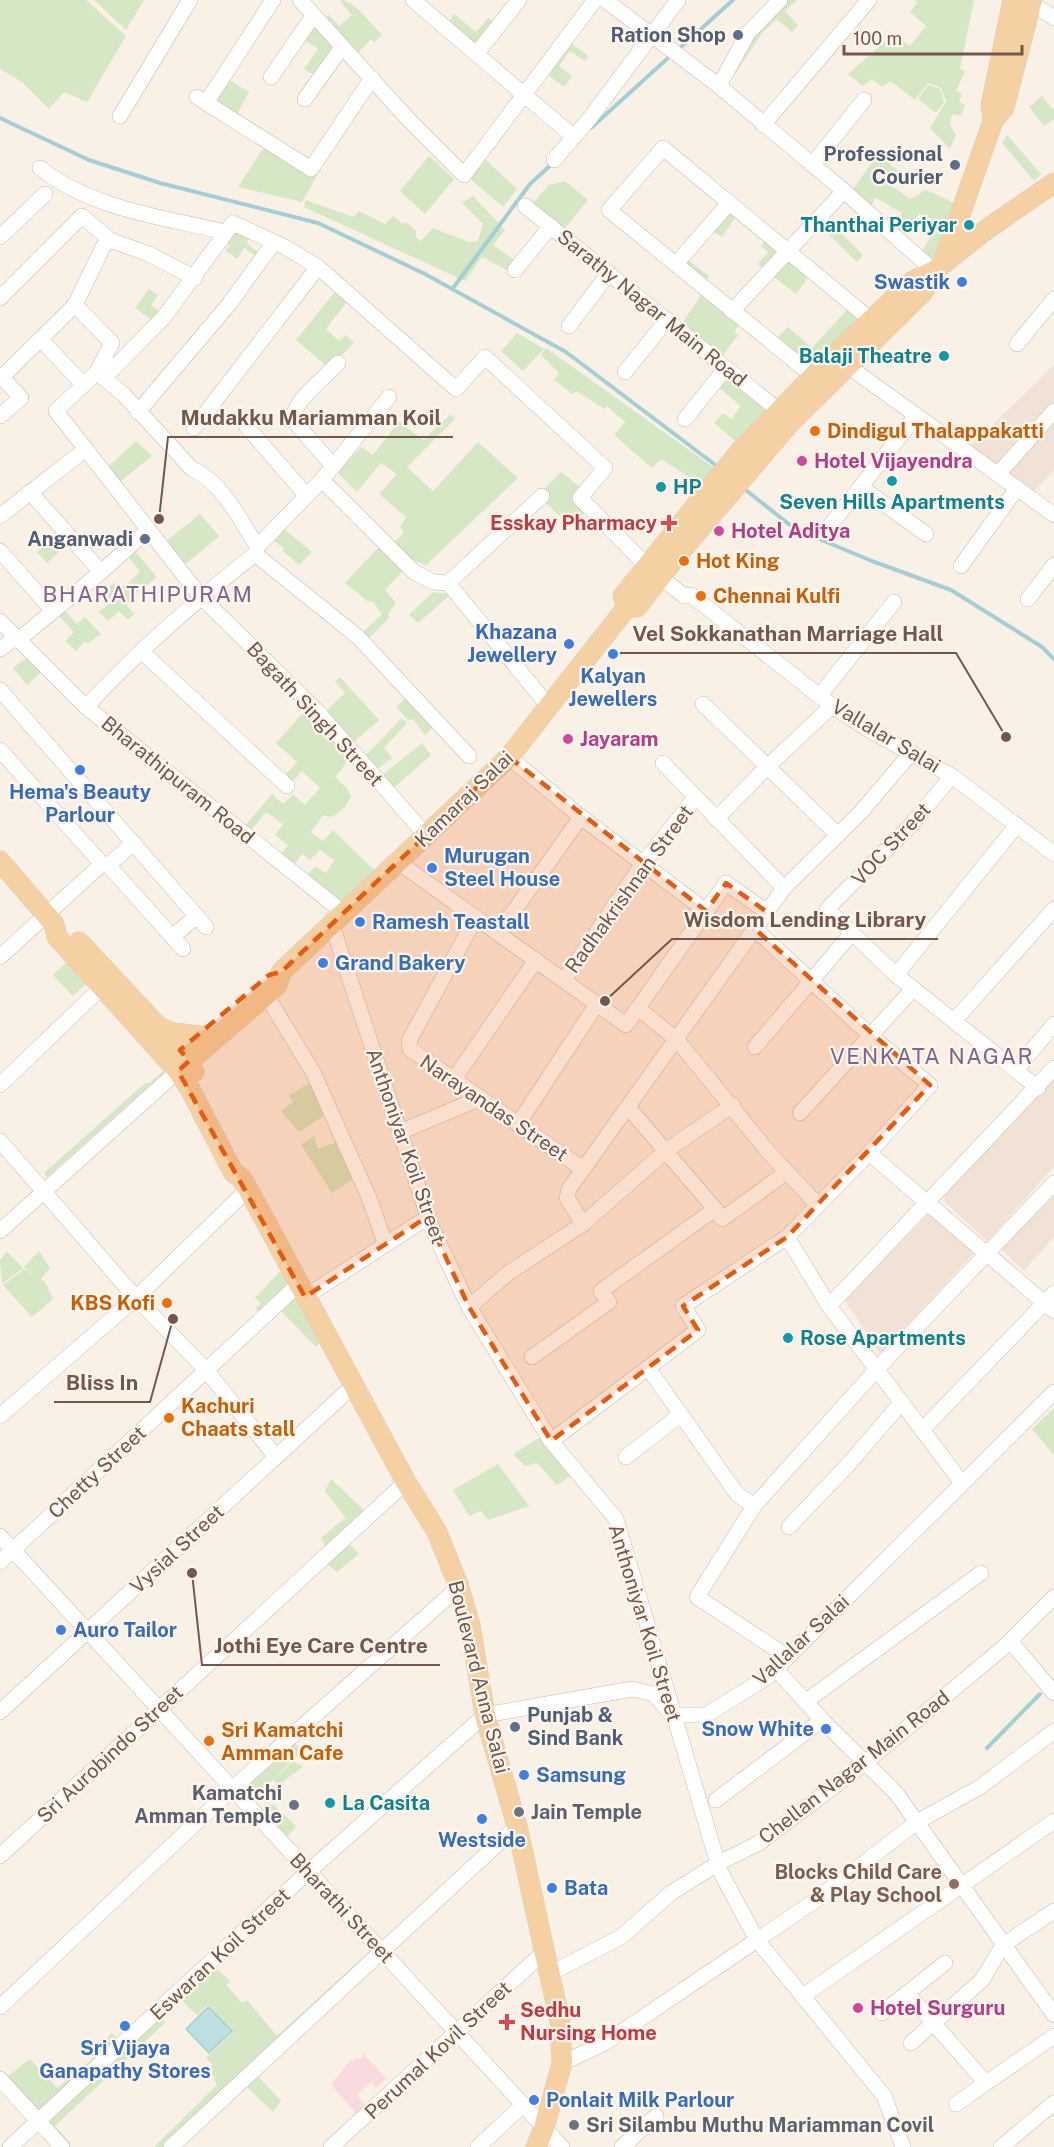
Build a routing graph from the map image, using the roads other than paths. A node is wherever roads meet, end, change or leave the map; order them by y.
1 (190, 0) edge
2 (273, 0) edge
3 (300, 0) edge
4 (413, 0) edge
5 (519, 0) edge
6 (596, 0) edge
7 (605, 0) edge
8 (678, 0) edge
9 (780, 0) edge
10 (869, 0) edge
11 (1025, 1) edge
12 (313, 16) junction
13 (1054, 18) edge
14 (652, 35) junction
15 (342, 47) junction
16 (477, 53) junction
17 (272, 77) dead end
18 (372, 78) junction
19 (720, 86) junction
20 (523, 96) junction
21 (305, 99) dead end
22 (864, 100) dead end
23 (120, 116) dead end
24 (763, 125) junction
25 (574, 137) junction
26 (554, 160) dead end
27 (812, 165) junction
28 (40, 168) dead end
29 (1054, 183) edge
30 (844, 191) junction
31 (45, 194) dead end
32 (89, 197) junction
33 (729, 203) junction
34 (525, 206) dead end
35 (963, 208) junction
36 (82, 216) junction
37 (551, 226) junction
38 (987, 229) junction
39 (225, 232) junction
40 (0, 237) edge
41 (110, 240) junction
42 (274, 242) junction
43 (786, 252) junction
44 (676, 264) junction
45 (318, 267) junction
46 (938, 268) junction
47 (515, 270) dead end
48 (609, 273) junction
49 (195, 278) junction
50 (0, 298) edge
51 (1054, 299) edge
52 (75, 304) junction
53 (732, 311) junction
54 (667, 320) junction
55 (871, 320) junction
56 (569, 326) dead end
57 (41, 340) junction
58 (1017, 344) dead end
59 (841, 360) junction
60 (338, 363) dead end
61 (726, 368) junction
62 (624, 372) dead end
63 (100, 375) junction
64 (1, 376) edge
65 (813, 376) junction
66 (83, 384) junction
67 (388, 397) dead end
68 (778, 410) junction
69 (1054, 411) edge
70 (138, 412) junction
71 (0, 416) edge
72 (916, 416) junction
73 (685, 419) dead end
74 (247, 427) dead end
75 (194, 428) dead end
76 (86, 449) junction
77 (748, 456) junction
78 (333, 466) junction
79 (998, 474) junction
80 (322, 480) junction
81 (861, 487) junction
82 (1017, 488) junction
83 (30, 492) junction
84 (306, 495) junction
85 (542, 496) dead end
86 (1054, 515) edge
87 (0, 516) edge
88 (829, 527) dead end
89 (148, 530) junction
90 (926, 534) dead end
91 (0, 551) edge
92 (256, 551) junction
93 (1054, 565) edge
94 (961, 566) dead end
95 (657, 567) junction
96 (101, 572) junction
97 (448, 583) junction
98 (201, 597) junction
99 (1028, 599) dead end
100 (894, 602) dead end
101 (53, 611) junction
102 (0, 621) edge
103 (18, 640) junction
104 (0, 649) edge
105 (141, 651) junction
106 (0, 690) edge
107 (820, 695) junction
108 (703, 704) dead end
109 (832, 706) junction
110 (86, 707) junction
111 (550, 708) junction
112 (0, 750) edge
113 (911, 753) junction
114 (469, 756) dead end
115 (509, 757) junction
116 (663, 763) dead end
117 (767, 767) junction
118 (952, 776) junction
119 (286, 786) dead end
120 (695, 798) junction
121 (581, 817) junction
122 (717, 819) junction
123 (1017, 825) junction
124 (426, 835) junction
125 (837, 835) junction
126 (134, 843) junction
127 (1054, 854) edge
128 (0, 861) edge
129 (398, 862) junction
130 (644, 862) junction
131 (105, 865) junction
132 (784, 888) junction
133 (1054, 909) edge
134 (706, 911) junction
135 (767, 912) junction
136 (476, 917) junction
137 (338, 919) junction
138 (50, 920) junction
139 (755, 929) junction
140 (498, 933) junction
141 (852, 933) junction
142 (171, 937) junction
143 (183, 949) dead end
144 (0, 957) edge
145 (536, 960) junction
146 (281, 972) junction
147 (896, 975) junction
148 (564, 980) junction
149 (810, 980) junction
150 (102, 987) junction
151 (913, 989) junction
152 (266, 995) junction
153 (597, 1004) junction
154 (638, 1008) junction
155 (954, 1021) junction
156 (1054, 1024) edge
157 (159, 1027) junction
158 (202, 1036) junction
159 (870, 1036) junction
160 (677, 1040) junction
161 (755, 1047) dead end
162 (178, 1060) junction
163 (1054, 1068) edge
164 (1016, 1070) junction
165 (454, 1079) junction
166 (0, 1085) edge
167 (1038, 1088) junction
168 (481, 1098) junction
169 (733, 1105) junction
170 (628, 1107) junction
171 (800, 1113) dead end
172 (518, 1124) junction
173 (400, 1132) junction
174 (0, 1142) edge
175 (667, 1150) junction
176 (869, 1153) junction
177 (583, 1169) junction
178 (787, 1172) junction
179 (1054, 1182) edge
180 (244, 1184) junction
181 (45, 1190) junction
182 (927, 1202) junction
183 (818, 1205) junction
184 (715, 1209) junction
185 (428, 1217) junction
186 (583, 1224) junction
187 (0, 1231) edge
188 (787, 1237) junction
189 (385, 1243) junction
190 (988, 1255) junction
191 (302, 1290) junction
192 (136, 1298) junction
193 (1051, 1302) edge
194 (829, 1306) junction
195 (469, 1307) junction
196 (532, 1358) dead end
197 (648, 1368) junction
198 (877, 1369) junction
199 (206, 1370) junction
200 (354, 1385) junction
201 (1054, 1392) edge
202 (902, 1402) junction
203 (681, 1415) junction
204 (0, 1416) edge
205 (923, 1429) junction
206 (551, 1441) junction
207 (276, 1457) junction
208 (626, 1457) dead end
209 (406, 1482) junction
210 (962, 1483) junction
211 (754, 1506) junction
212 (789, 1527) dead end
213 (0, 1536) edge
214 (13, 1551) junction
215 (0, 1563) edge
216 (981, 1573) dead end
217 (459, 1587) junction
218 (1054, 1597) edge
219 (87, 1632) junction
220 (1010, 1641) junction
221 (788, 1657) junction
222 (776, 1669) junction
223 (1054, 1693) edge
224 (805, 1702) junction
225 (159, 1710) junction
226 (0, 1712) edge
227 (485, 1714) junction
228 (672, 1715) junction
229 (822, 1720) junction
230 (1054, 1731) edge
231 (865, 1763) junction
232 (232, 1790) junction
233 (716, 1800) dead end
234 (1054, 1821) edge
235 (917, 1822) junction
236 (517, 1826) junction
237 (0, 1856) edge
238 (717, 1864) junction
239 (308, 1872) junction
240 (960, 1884) junction
241 (1054, 1911) edge
242 (757, 1940) junction
243 (1002, 1945) junction
244 (544, 1952) junction
245 (383, 1953) junction
246 (945, 1963) dead end
247 (549, 1974) junction
248 (907, 1993) junction
249 (803, 1996) junction
250 (1051, 2006) edge
251 (0, 2007) edge
252 (882, 2013) dead end
253 (934, 2023) junction
254 (456, 2033) junction
255 (1054, 2036) edge
256 (911, 2043) dead end
257 (562, 2063) junction
258 (0, 2079) edge
259 (986, 2083) junction
260 (1054, 2103) edge
261 (956, 2104) dead end
262 (523, 2105) junction
263 (656, 2116) dead end
264 (38, 2121) junction
265 (544, 2128) junction
266 (10, 2147) edge
267 (62, 2147) edge
268 (171, 2147) edge
269 (331, 2147) edge
270 (478, 2147) edge
271 (536, 2147) edge
272 (562, 2147) edge
273 (622, 2147) edge
274 (903, 2147) edge
275 (1001, 2147) edge

1 - 23 street
2 - 18 street
3 - 12 street
4 - 16 street
5 - 16 street
6 - 20 street
7 - 14 street
8 - 14 street
9 - 19 street
10 - 24 street
11 - 13 street
11 - 35 main road
12 - 15 street
12 - 17 street
14 - 19 street
14 - 25 street
15 - 18 street
15 - 21 street
16 - 20 street
18 - 20 street
19 - 24 street
20 - 25 street
22 - 27 street
24 - 27 street
25 - 26 street
27 - 30 street
28 - 32 street
29 - 38 main road, Kamaraj Salai
30 - 43 street
30 - 46 street
31 - 40 street
32 - 36 street
32 - 39 street
33 - 43 street
33 - 44 street
33 - 44 street
34 - 37 street, Sarathy Nagar Main Road
35 - 38 main road
35 - 46 main road
36 - 41 street
36 - 50 street
37 - 47 street
37 - 48 street, Sarathy Nagar Main Road
38 - 46 main road, Kamaraj Salai
39 - 42 street
39 - 49 street
41 - 49 street
41 - 52 street
42 - 45 street
42 - 70 street
43 - 53 street
43 - 55 street
44 - 53 street
45 - 75 street
45 - 95 street, Vallalar Salai
46 - 55 main road, Kamaraj Salai
46 - 59 main road, Kamaraj Salai
48 - 54 street, Sarathy Nagar Main Road
48 - 56 street
49 - 63 street
51 - 58 street
52 - 57 street
52 - 63 street
53 - 65 street
54 - 61 street, Sarathy Nagar Main Road
54 - 62 street
55 - 59 main road, Kamaraj Salai
57 - 64 street
57 - 66 street
59 - 65 main road, Kamaraj Salai
59 - 72 street
59 - 77 main road, Kamaraj Salai
60 - 78 street
61 - 68 street, Sarathy Nagar Main Road
61 - 73 street
63 - 66 street
63 - 70 street
64 - 71 street
65 - 68 main road, Kamaraj Salai
66 - 76 street, Bagath Singh Street
67 - 78 street
68 - 77 main road, Kamaraj Salai
69 - 79 street
70 - 92 street
72 - 79 street
72 - 81 street
74 - 84 street
76 - 83 street
76 - 89 street, Bagath Singh Street
77 - 95 main road, Kamaraj Salai
78 - 80 street
79 - 82 street
80 - 84 street
80 - 97 street
81 - 88 street
81 - 90 street
82 - 86 street
82 - 94 street
83 - 87 street
83 - 96 street
84 - 92 street
85 - 97 street
89 - 96 street
89 - 98 street, Bagath Singh Street
91 - 101 street
92 - 98 street
92 - 114 street
93 - 99 street
95 - 107 street, Vallalar Salai
95 - 111 main road, Kamaraj Salai
96 - 101 street
97 - 111 street
98 - 105 street
98 - 124 street, Bagath Singh Street
100 - 107 street
101 - 103 street
102 - 103 street, Bharathipuram Road
103 - 104 street
103 - 110 street, Bharathipuram Road
105 - 110 street
105 - 119 street
106 - 126 street
107 - 109 street, Vallalar Salai
108 - 117 street
109 - 113 street, Vallalar Salai
109 - 117 street
110 - 137 street, Bharathipuram Road
111 - 115 main road, Kamaraj Salai
112 - 131 street
113 - 118 street, Vallalar Salai
113 - 125 street
115 - 121 street
115 - 124 main road, Kamaraj Salai
116 - 120 street
117 - 122 street
117 - 125 street
118 - 123 street, Vallalar Salai
118 - 141 street, VOC Street
120 - 122 street
120 - 130 street, Radhakrishnan Street
121 - 130 street
121 - 140 street
122 - 132 street
123 - 127 street, Vallalar Salai
123 - 147 street
124 - 129 main road, Kamaraj Salai
125 - 132 street
126 - 131 street
126 - 142 street
128 - 138 main road, Boulevard Anna Salai
129 - 136 street
129 - 137 main road, Kamaraj Salai
130 - 134 street
130 - 148 street, Radhakrishnan Street
131 - 138 street
131 - 142 street
132 - 135 street
133 - 155 street
134 - 135 street
134 - 154 street
135 - 139 street
136 - 140 street
136 - 165 street, Narayandas Street
137 - 146 main road, Kamaraj Salai
137 - 173 street, Anthoniyar Koil Street
138 - 144 street
138 - 150 main road, Boulevard Anna Salai
138 - 157 main road, Boulevard Anna Salai
139 - 149 street
139 - 160 street
140 - 145 street
141 - 147 street
141 - 149 street
142 - 143 street
145 - 148 street
145 - 165 street
146 - 152 main road, Kamaraj Salai
146 - 158 main road, Kamaraj Salai
147 - 151 street
148 - 153 street
149 - 159 street
149 - 161 street
150 - 162 main road, Boulevard Anna Salai
150 - 166 street
151 - 155 street
151 - 159 street
152 - 162 main road, Kamaraj Salai
152 - 189 street
153 - 154 street
153 - 172 street
154 - 160 street
155 - 164 street
156 - 164 street
157 - 158 main road
157 - 162 main road, Boulevard Anna Salai
158 - 162 main road, Kamaraj Salai
159 - 171 street
159 - 176 street
160 - 169 street
160 - 170 street
162 - 180 main road, Boulevard Anna Salai
162 - 181 street
163 - 167 street
164 - 167 street
165 - 168 street, Narayandas Street
167 - 182 street
168 - 172 street, Narayandas Street
168 - 173 street
169 - 175 street
169 - 178 street
170 - 175 street
170 - 177 street
172 - 177 street, Narayandas Street
173 - 185 street, Anthoniyar Koil Street
174 - 181 street
175 - 184 street
175 - 186 street
176 - 182 street
176 - 183 street
177 - 186 street
178 - 183 street
178 - 184 street
179 - 190 street
180 - 191 main road, Boulevard Anna Salai
180 - 192 street
181 - 187 street
181 - 192 street
182 - 190 street
182 - 194 street
183 - 188 street
184 - 196 street
185 - 189 street, Chetty Street
185 - 195 street, Anthoniyar Koil Street
186 - 195 street
188 - 194 street
188 - 197 street
189 - 191 street, Chetty Street
190 - 193 street
190 - 198 street
191 - 199 street, Chetty Street
191 - 200 main road, Boulevard Anna Salai
192 - 199 street
192 - 204 street
193 - 205 street
194 - 198 street
195 - 206 street, Anthoniyar Koil Street
197 - 203 street
197 - 206 street
198 - 202 street
198 - 211 street
199 - 207 street
199 - 214 street, Chetty Street
200 - 207 street, Vysial Street
200 - 209 main road, Boulevard Anna Salai
201 - 210 street, Vallalar Salai
202 - 205 street
202 - 212 street
203 - 208 street
203 - 211 street
205 - 210 street
206 - 228 street, Anthoniyar Koil Street
207 - 219 street, Vysial Street
209 - 217 main road, Boulevard Anna Salai
209 - 225 street, Sri Aurobindo Street
210 - 221 street, Vallalar Salai
211 - 221 street
213 - 214 street, Bharathi Street
214 - 215 street, Chetty Street
214 - 219 street, Bharathi Street
216 - 224 street
217 - 227 main road, Boulevard Anna Salai
217 - 232 street
218 - 220 street, Chellan Nagar Main Road
219 - 225 street, Bharathi Street
219 - 226 street, Vysial Street
220 - 223 street
220 - 231 street, Chellan Nagar Main Road
221 - 222 street, Vallalar Salai
222 - 224 street
222 - 228 street, Vallalar Salai
224 - 229 street
225 - 232 street, Bharathi Street
225 - 237 street, Sri Aurobindo Street
227 - 228 street
227 - 236 main road, Boulevard Anna Salai
227 - 239 street, Eswaran Koil Street
228 - 238 street, Anthoniyar Koil Street
229 - 231 street
229 - 233 street
230 - 235 street
231 - 235 street
231 - 238 street, Chellan Nagar Main Road
232 - 239 street, Bharathi Street
232 - 251 street
234 - 240 street
235 - 240 street
235 - 242 street
236 - 244 main road, Boulevard Anna Salai
236 - 245 street
238 - 242 street, Anthoniyar Koil Street
238 - 247 street, Chellan Nagar Main Road
239 - 245 street, Bharathi Street
239 - 264 street, Eswaran Koil Street
240 - 243 street
240 - 249 street
241 - 243 street
242 - 249 street, Anthoniyar Koil Street
242 - 257 street
243 - 250 street
243 - 253 street
244 - 247 main road, Boulevard Anna Salai
244 - 254 street, Perumal Kovil Street
245 - 254 street, Bharathi Street
245 - 268 street
246 - 248 street
247 - 257 main road, Boulevard Anna Salai
248 - 252 street
248 - 253 street
249 - 274 street, Anthoniyar Koil Street
253 - 256 street
253 - 259 street
254 - 262 street, Bharathi Street
254 - 269 street, Perumal Kovil Street
255 - 259 street
257 - 265 main road, Boulevard Anna Salai
258 - 264 street
259 - 261 street
260 - 275 street
262 - 265 street, Bharathi Street
262 - 270 street
263 - 273 street
264 - 266 street, Eswaran Koil Street
264 - 267 street
265 - 271 main road, Boulevard Anna Salai
265 - 272 street, Bharathi Street

